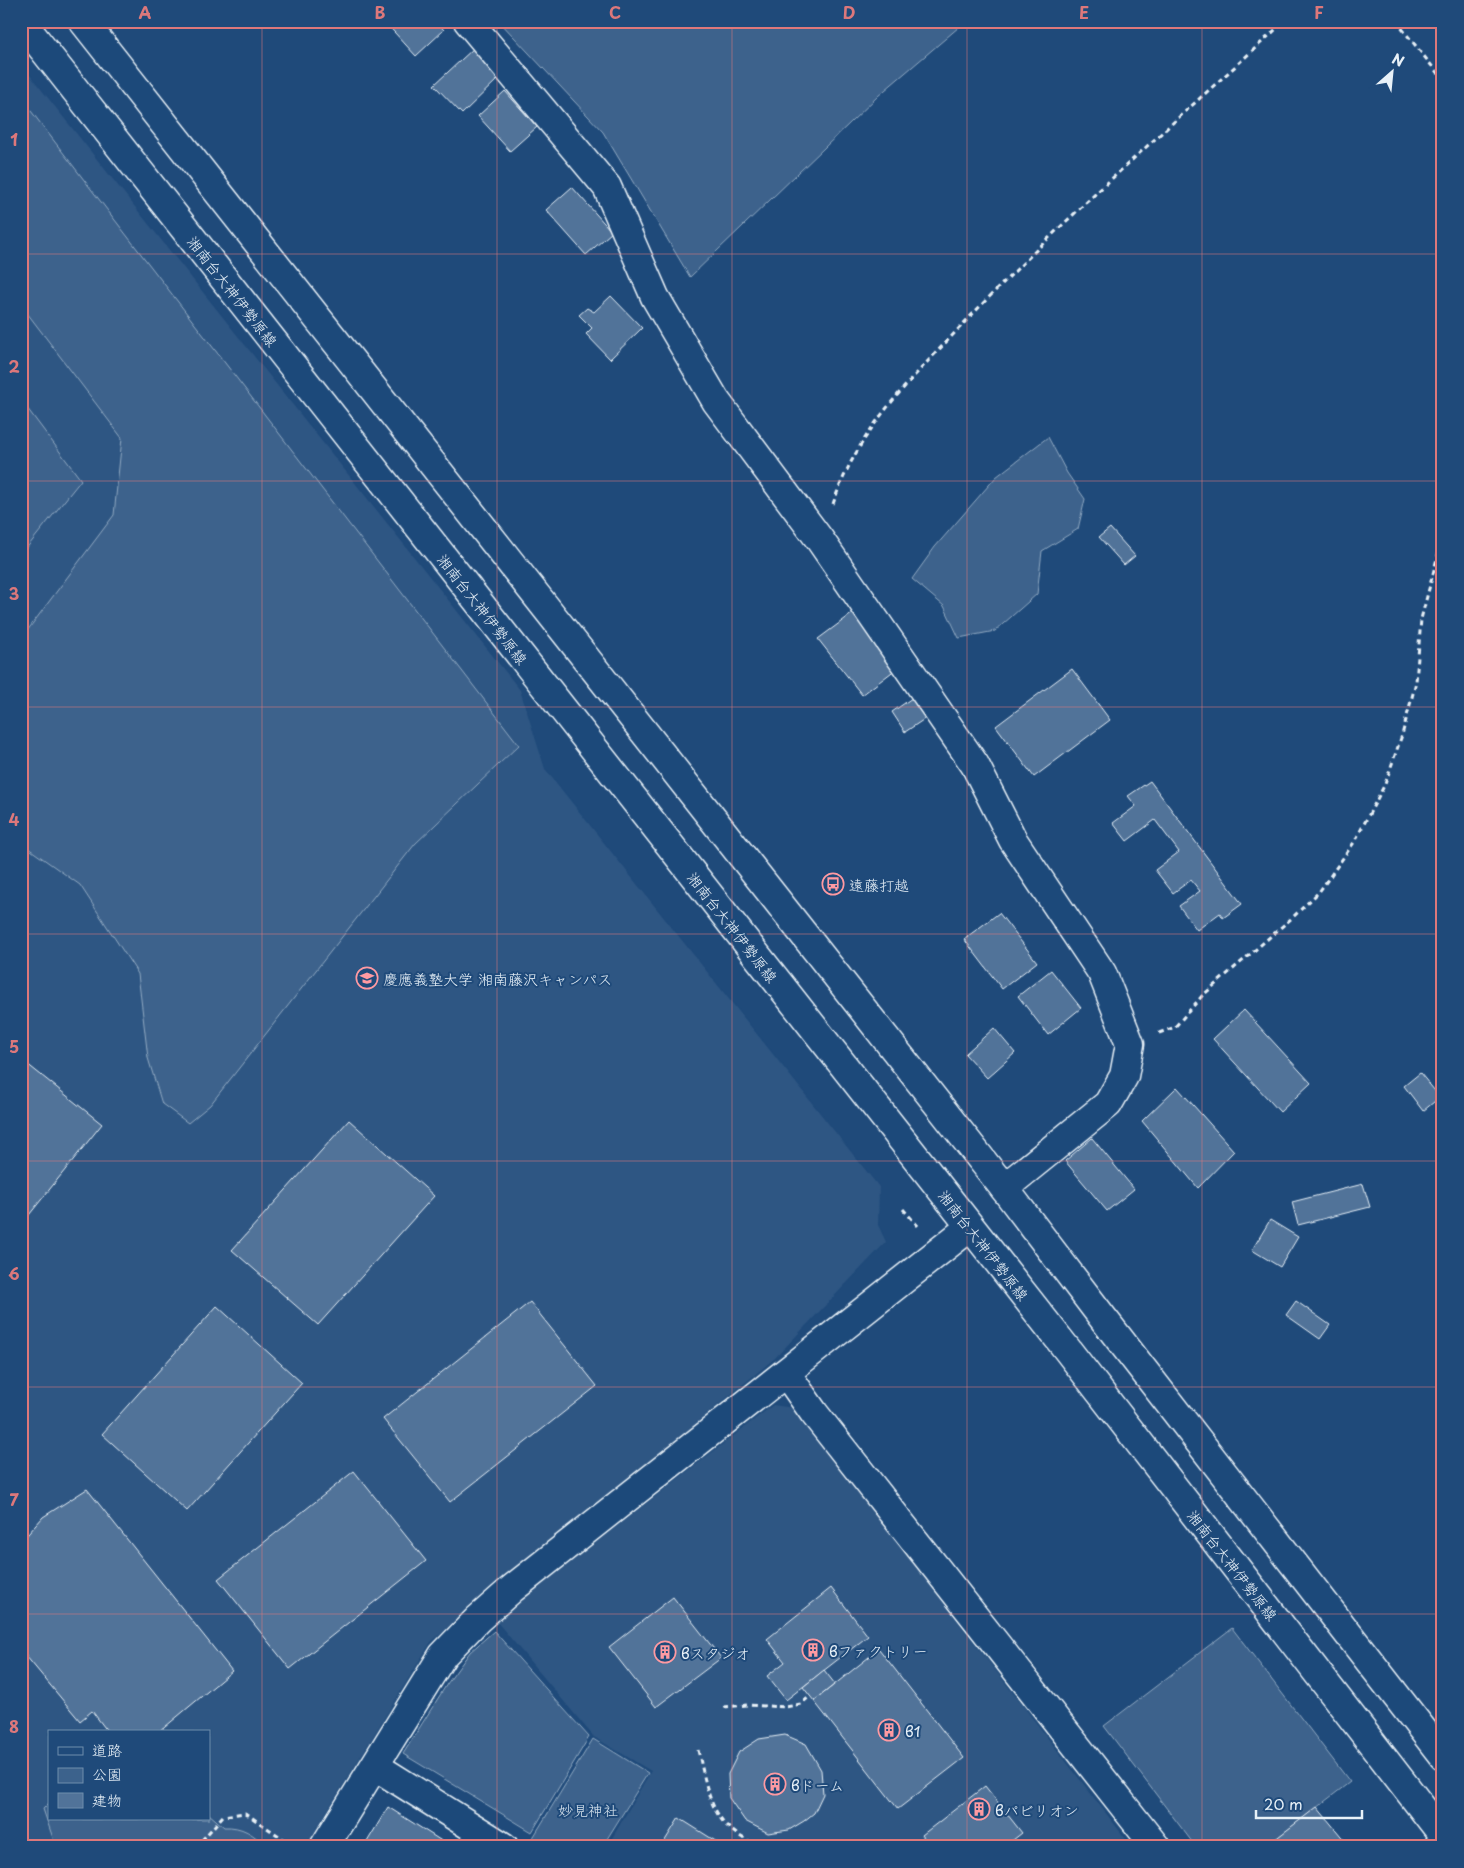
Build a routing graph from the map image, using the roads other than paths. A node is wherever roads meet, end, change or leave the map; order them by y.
1 (83, 21) edge
2 (468, 21) edge
3 (21, 22) edge
4 (1004, 1188) junction
5 (970, 1227) junction
6 (786, 1373) junction
7 (1443, 1756) edge
8 (374, 1766) junction
9 (1443, 1835) edge
10 (324, 1847) edge
11 (504, 1847) edge
12 (1156, 1847) edge

1 - 4 street
2 - 4 street
3 - 5 street, 湘南台大神伊勢原線
4 - 7 street
5 - 6 street
5 - 9 street, 湘南台大神伊勢原線
6 - 8 street
6 - 12 street
8 - 10 street
8 - 11 street

